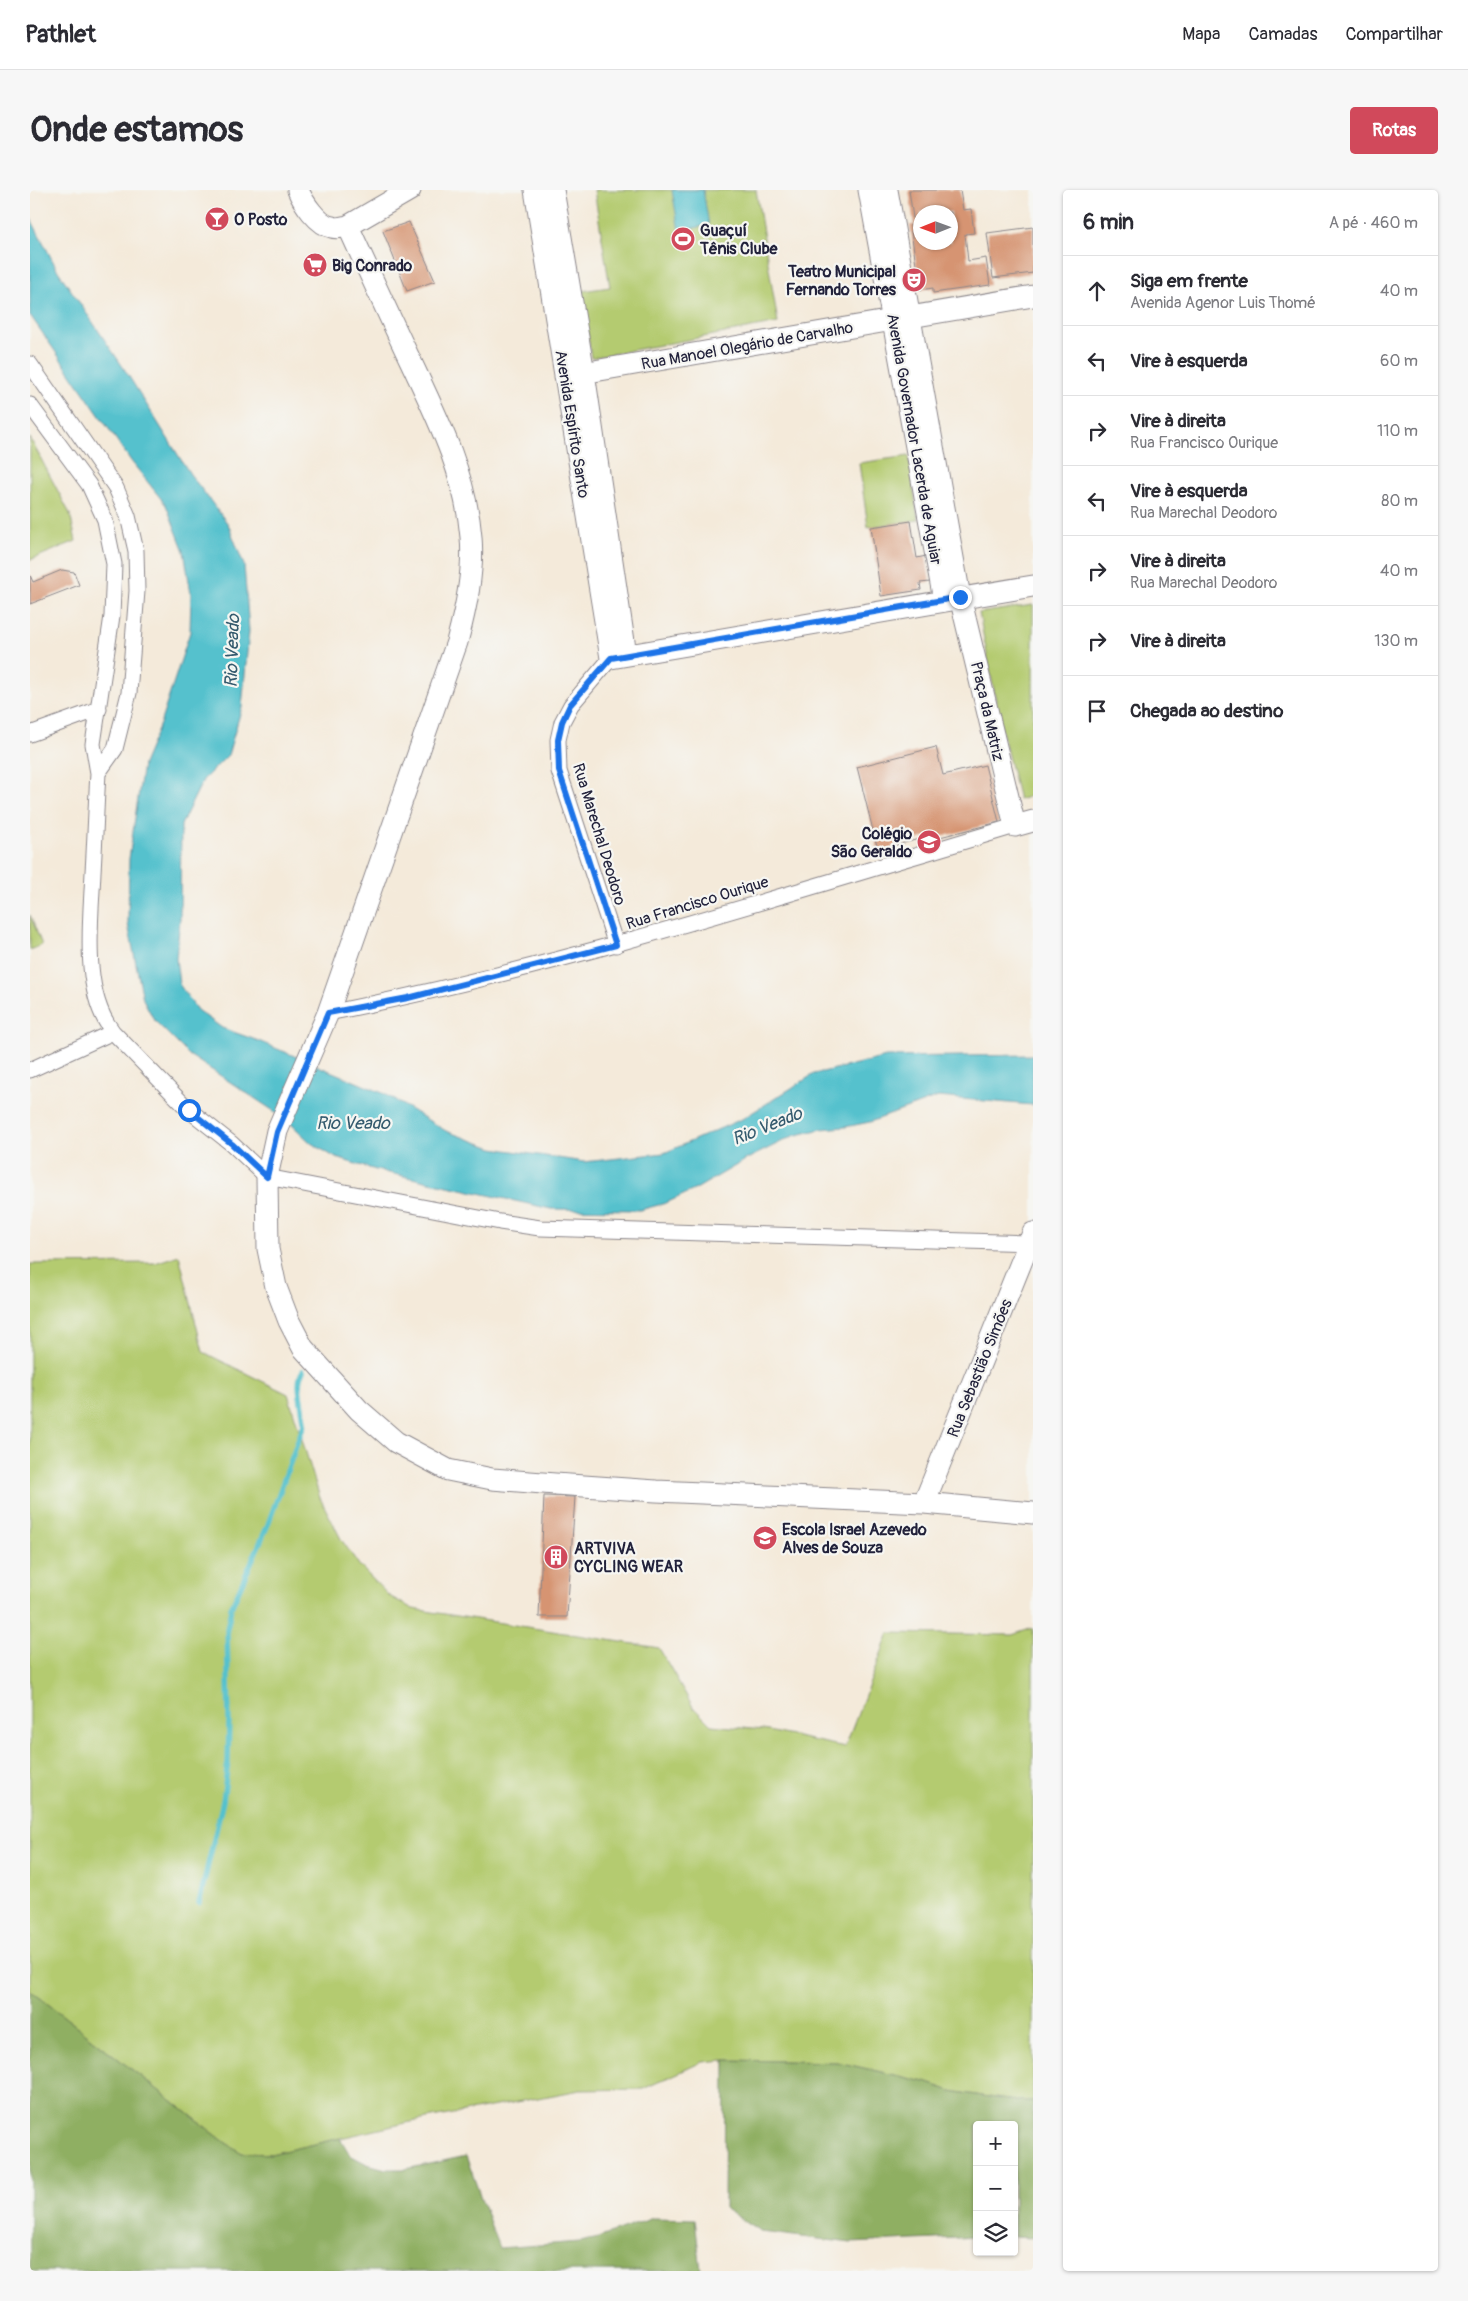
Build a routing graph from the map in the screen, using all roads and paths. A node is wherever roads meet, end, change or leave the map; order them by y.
1 (298, 190) edge
2 (410, 190) edge
3 (535, 190) edge
4 (554, 190) edge
5 (869, 190) edge
6 (887, 190) edge
7 (348, 226) junction
8 (1033, 296) edge
9 (902, 318) junction
10 (30, 364) edge
11 (575, 375) junction
12 (32, 410) edge
13 (1033, 586) edge
14 (952, 598) junction
15 (619, 657) junction
16 (99, 708) junction
17 (30, 734) edge
18 (98, 772) junction
19 (1024, 824) edge
20 (616, 945) junction
21 (328, 1013) junction
22 (113, 1032) junction
23 (30, 1070) edge
24 (267, 1177) junction
25 (1031, 1238) edge
26 (924, 1503) junction
27 (1033, 1513) edge

1 - 7 street
2 - 7 street
3 - 11 street, Avenida Espírito Santo
4 - 11 street, Avenida Espírito Santo
5 - 9 street, Avenida Governador Lacerda de Aguiar
6 - 9 street, Avenida Governador Lacerda de Aguiar
7 - 21 street
8 - 9 street, Rua Manoel Olegário de Carvalho
9 - 11 street, Rua Manoel Olegário de Carvalho
9 - 14 street, Avenida Governador Lacerda de Aguiar
10 - 18 street
11 - 15 street, Avenida Espírito Santo
12 - 16 street
13 - 14 street
14 - 15 street
14 - 19 street, Praça da Matriz
15 - 20 street, Rua Marechal Deodoro
16 - 17 street
16 - 18 street
18 - 22 street
19 - 20 street, Rua Francisco Ourique
20 - 21 street, Rua Francisco Ourique
21 - 24 street
22 - 23 street
22 - 24 street
24 - 25 street
24 - 26 street
25 - 26 street, Rua Sebastião Simões
26 - 27 street

